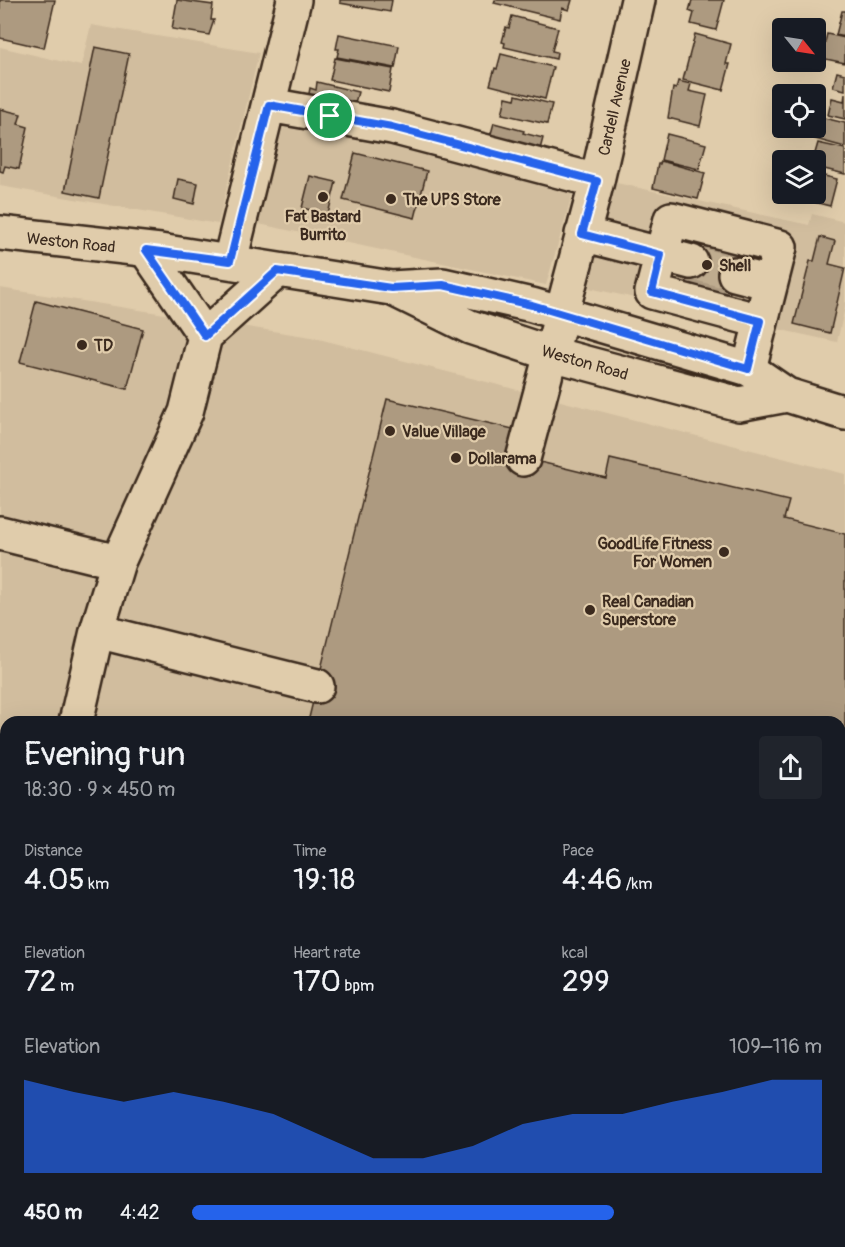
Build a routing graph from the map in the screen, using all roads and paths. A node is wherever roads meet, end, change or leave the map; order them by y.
1 (294, 0) edge
2 (638, 0) edge
3 (269, 105) junction
4 (597, 181) junction
5 (0, 233) edge
6 (582, 234) junction
7 (146, 250) junction
8 (676, 259) junction
9 (230, 261) junction
10 (277, 271) junction
11 (735, 274) tunnel mouth
12 (770, 283) junction
13 (391, 288) junction
14 (562, 314) junction
15 (760, 321) junction
16 (205, 336) junction
17 (552, 354) junction
18 (748, 369) junction
19 (787, 395) junction
20 (845, 412) edge
21 (523, 459) dead end
22 (0, 533) edge
23 (118, 562) junction
24 (97, 631) junction
25 (317, 686) dead end
26 (76, 716) edge

1 - 3 main road
2 - 4 main road, Cardell Avenue
3 - 4 main road
3 - 9 main road
4 - 6 main road, Cardell Avenue
5 - 7 main road, Weston Road
6 - 8 main road
6 - 14 main road, Cardell Avenue
7 - 9 main road, Weston Road
7 - 16 main road
8 - 12 main road
8 - 15 main road
9 - 10 main road, Weston Road
10 - 13 main road, Weston Road
10 - 16 main road
11 - 12 main road
12 - 15 main road
13 - 14 main road, Weston Road
13 - 17 main road, Weston Road
14 - 17 main road, Cardell Avenue
14 - 18 main road, Weston Road
15 - 18 main road
16 - 23 main road
17 - 19 main road, Weston Road
17 - 21 main road, Cardell Avenue
18 - 19 main road, Weston Road
19 - 20 main road, Weston Road
22 - 23 main road
23 - 24 main road
24 - 25 main road
24 - 26 main road

